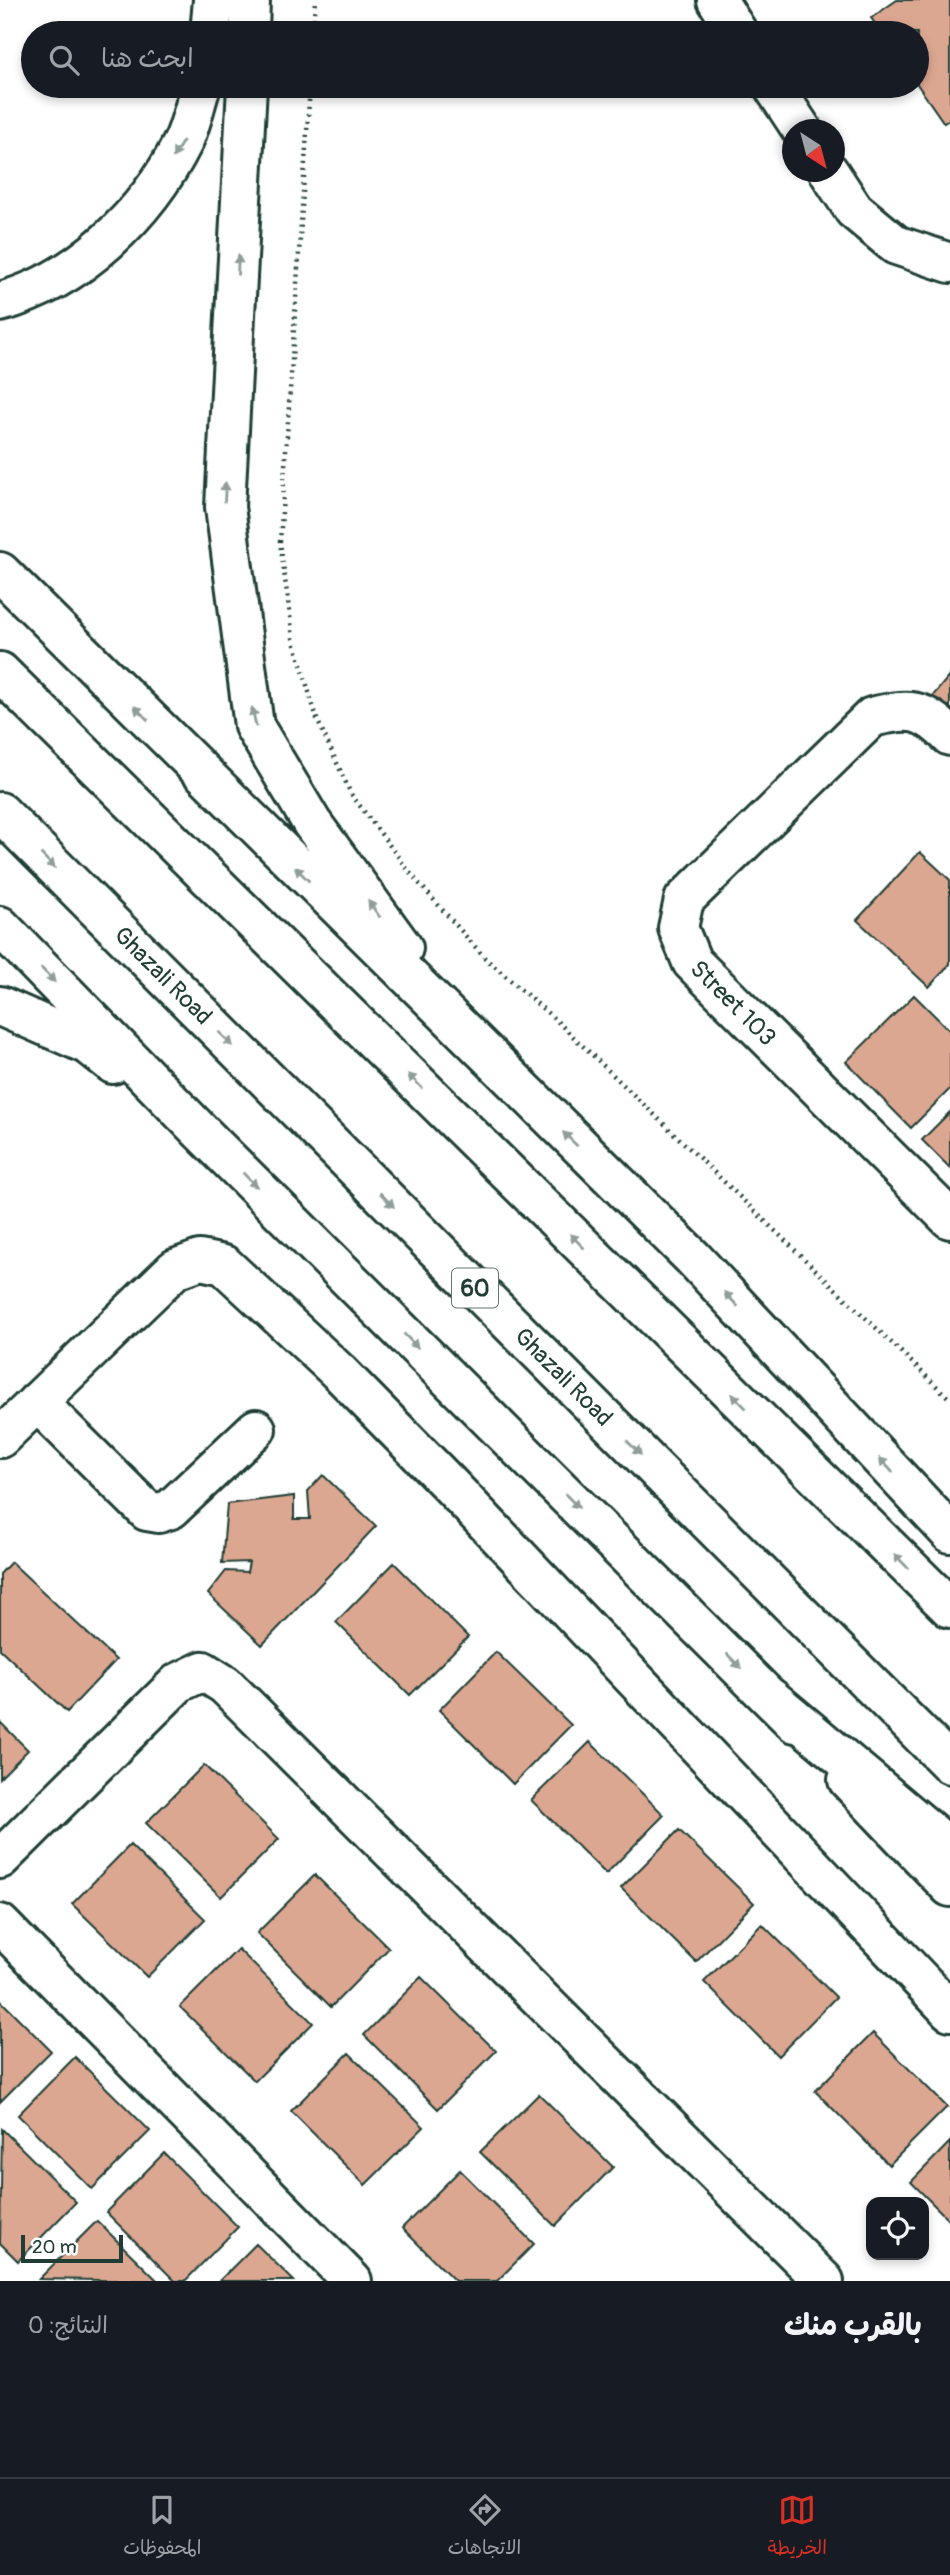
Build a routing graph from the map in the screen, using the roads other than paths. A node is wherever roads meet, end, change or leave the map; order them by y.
1 (213, 0) edge
2 (250, 0) edge
3 (211, 21) edge
4 (249, 21) edge
5 (197, 98) edge
6 (246, 98) edge
7 (781, 98) edge
8 (795, 119) edge
9 (836, 182) edge
10 (950, 263) edge
11 (0, 302) edge
12 (0, 572) edge
13 (0, 672) edge
14 (950, 736) edge
15 (0, 812) edge
16 (0, 926) edge
17 (0, 1006) edge
18 (472, 1043) junction
19 (201, 1132) junction
20 (950, 1219) edge
21 (37, 1402) junction
22 (256, 1429) dead end
23 (0, 1438) edge
24 (950, 1533) edge
25 (950, 1608) edge
26 (771, 1698) junction
27 (950, 1764) edge
28 (950, 1848) edge
29 (0, 1859) edge
30 (950, 1888) edge
31 (0, 1924) edge
32 (950, 2011) edge
33 (352, 2281) edge
34 (824, 2281) edge

1 - 3 main road
2 - 4 main road
5 -> 11 main road
18 -> 6 main road
7 - 8 main road
9 - 10 main road
18 -> 12 main road
25 -> 13 main road
14 - 20 main road, Street 103
15 -> 27 main road, Ghazali Road / 60
16 -> 19 main road
17 - 19 main road
24 -> 18 main road
19 -> 26 main road
21 - 22 main road
21 - 23 main road
21 - 32 main road
26 - 28 main road
26 - 30 main road
29 - 34 main road
31 - 33 main road

